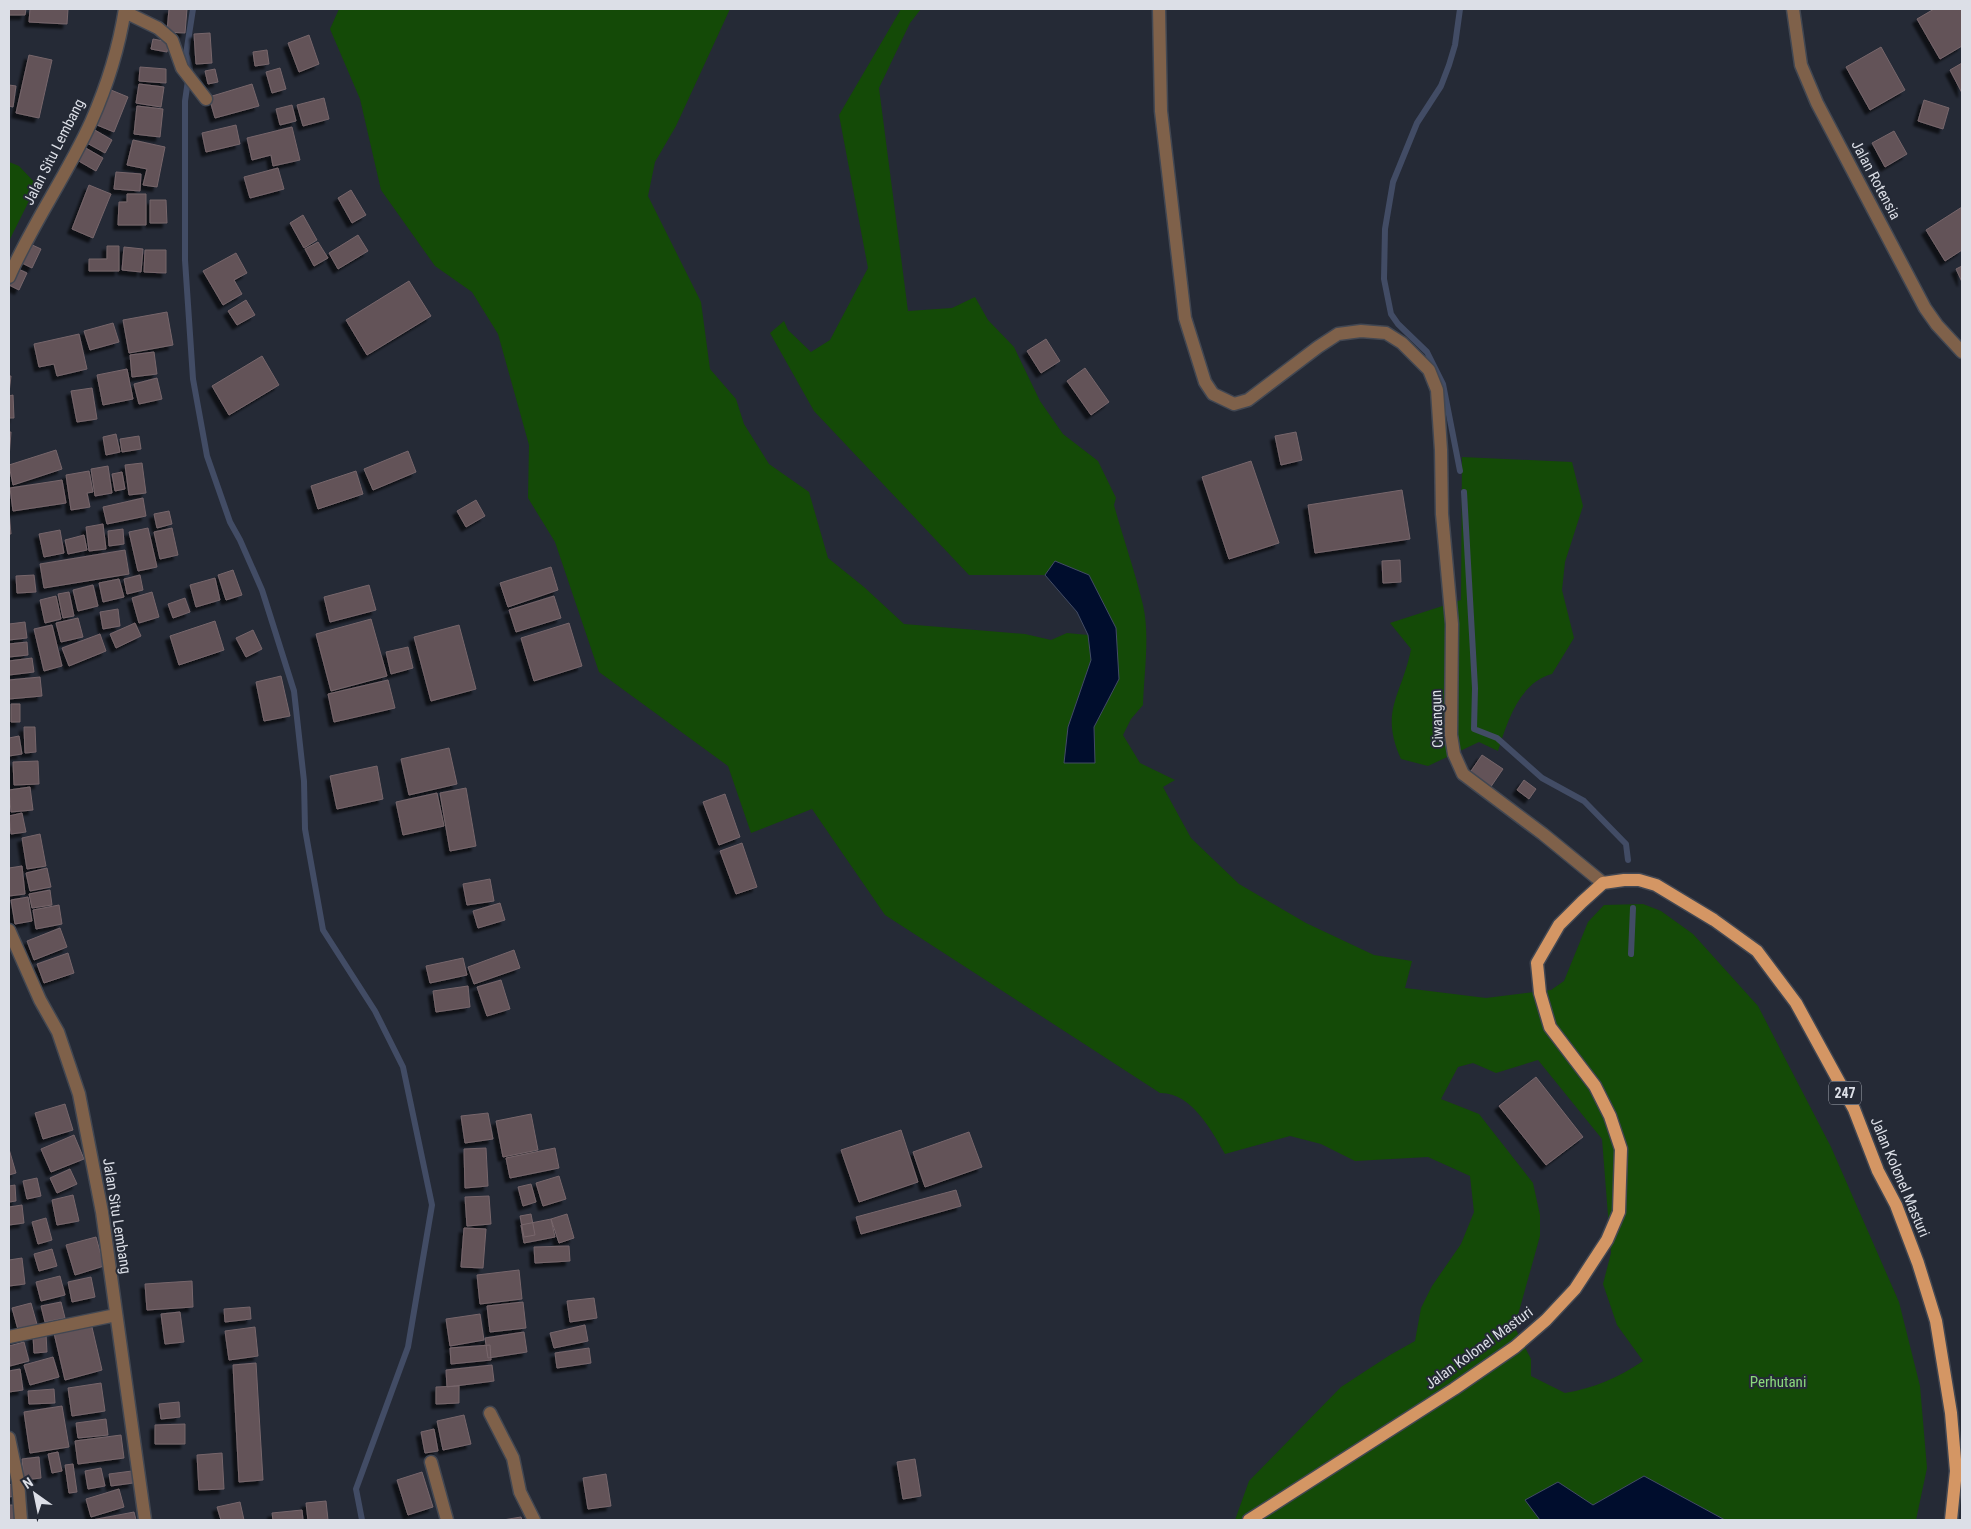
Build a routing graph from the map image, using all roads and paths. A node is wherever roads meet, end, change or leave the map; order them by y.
1 (1159, 9) edge
2 (1793, 9) edge
3 (125, 10) edge
4 (206, 99) dead end
5 (9, 277) edge
6 (1962, 352) edge
7 (1603, 883) junction
8 (9, 930) edge
9 (116, 1315) junction
10 (9, 1337) edge
11 (490, 1413) dead end
12 (9, 1438) edge
13 (431, 1462) dead end
14 (21, 1520) edge
15 (145, 1520) edge
16 (447, 1520) edge
17 (534, 1520) edge
18 (1249, 1520) edge
19 (1951, 1520) edge

1 - 7 street, Ciwangun
2 - 6 street, Jalan Rotensia
3 - 4 street
3 - 5 street, Jalan Situ Lembang
7 - 18 main road, Jalan Kolonel Masturi
7 - 19 main road, Jalan Kolonel Masturi / 247
8 - 9 street, Jalan Situ Lembang
9 - 10 street
9 - 15 street, Jalan Situ Lembang
11 - 17 street
12 - 14 street
13 - 16 street

